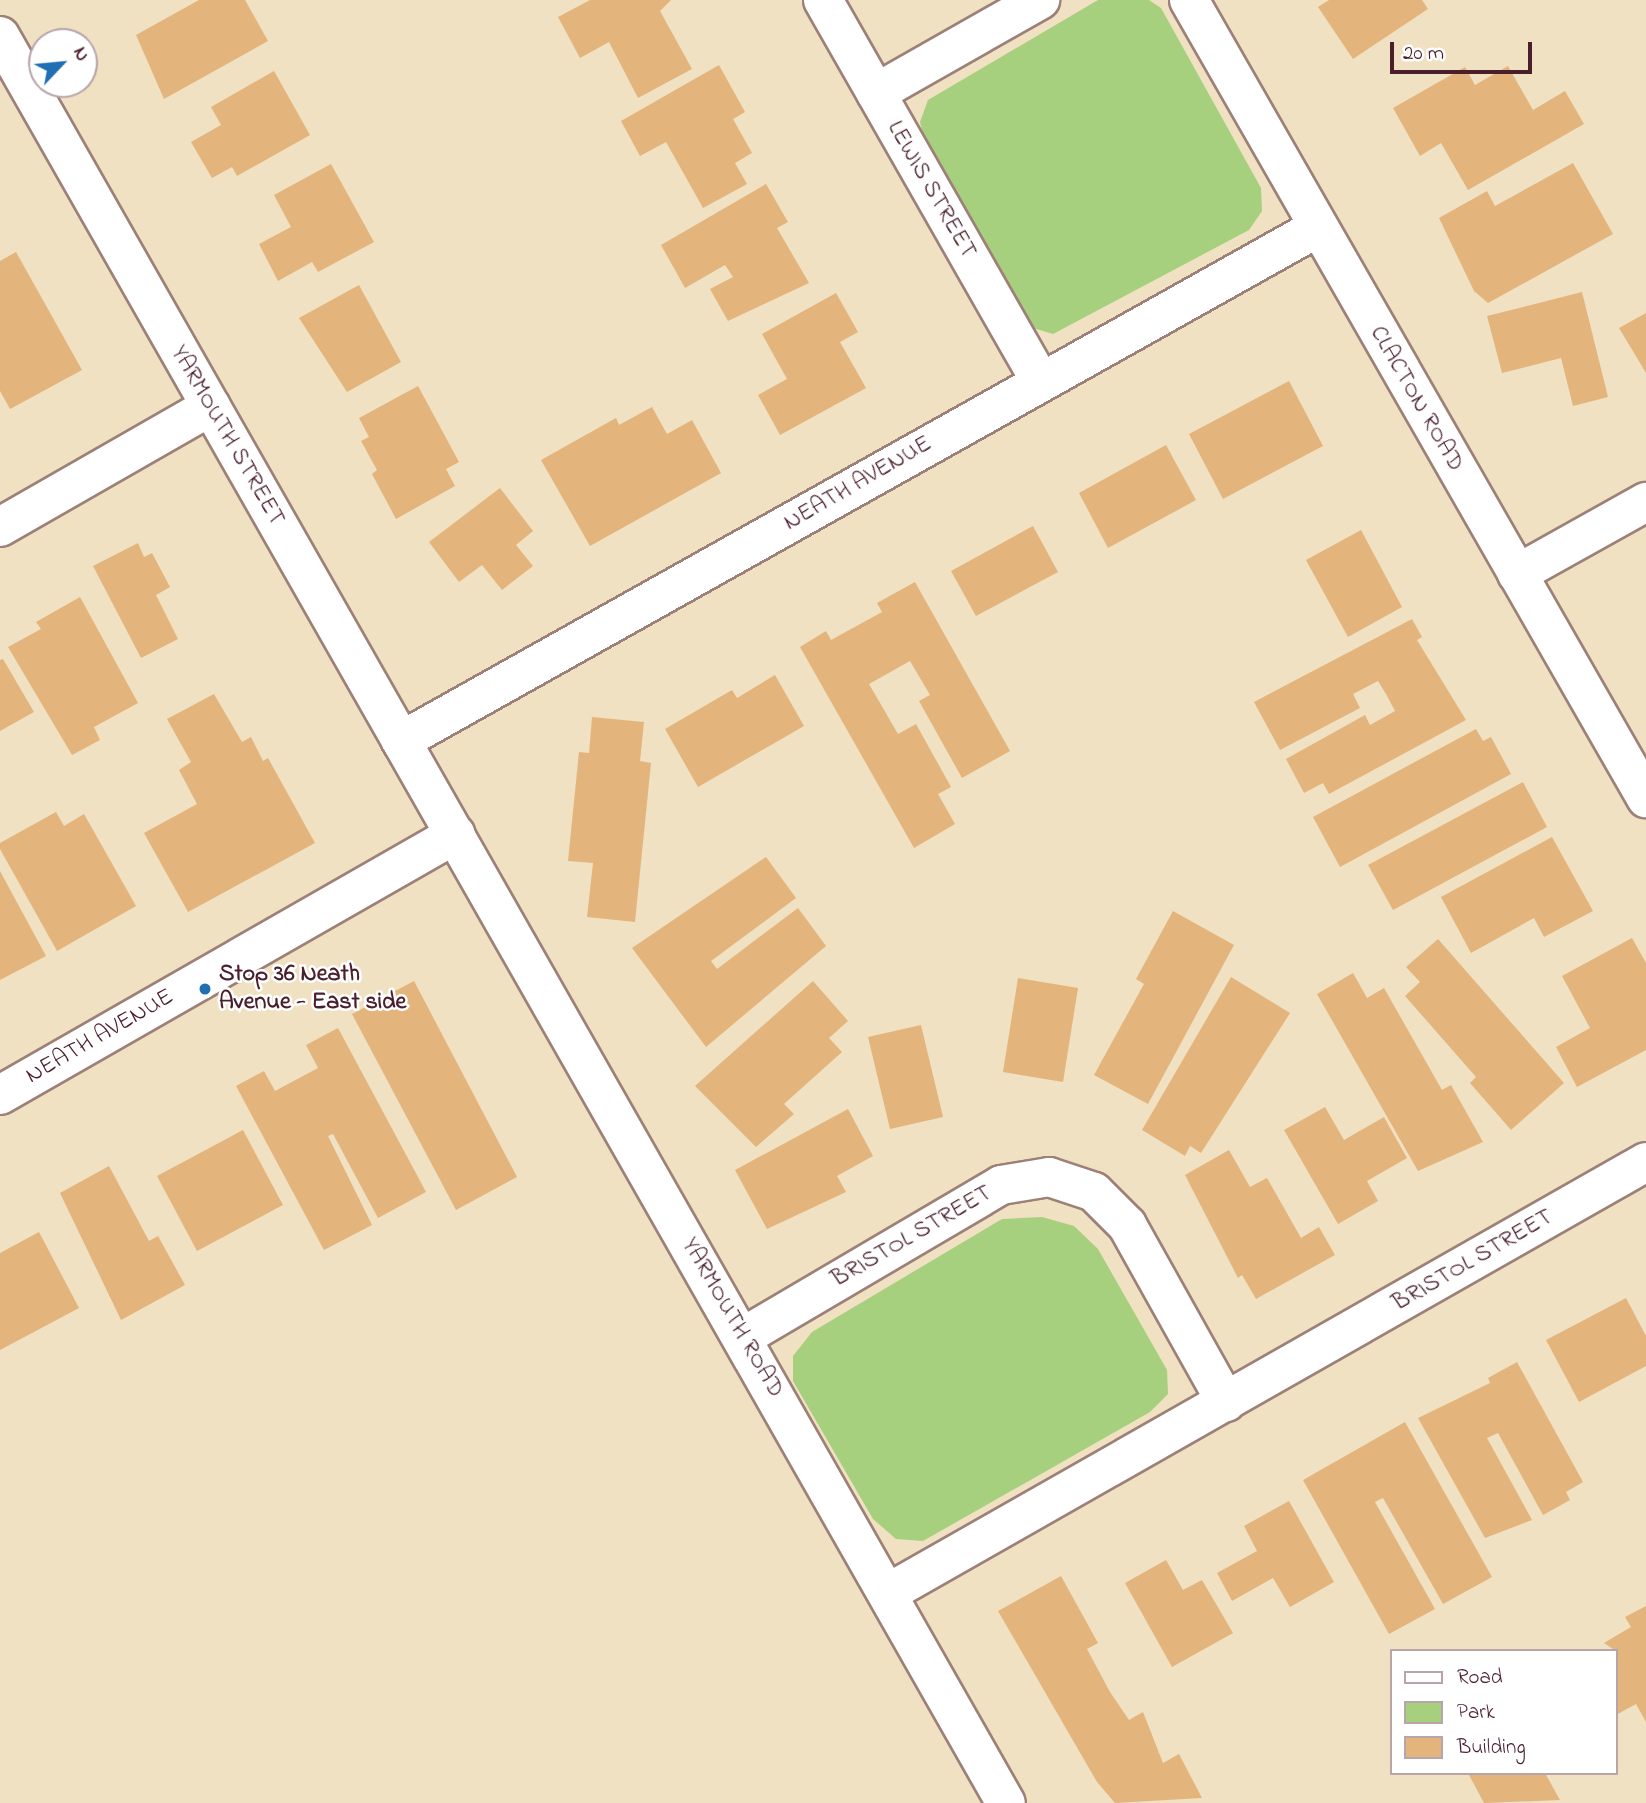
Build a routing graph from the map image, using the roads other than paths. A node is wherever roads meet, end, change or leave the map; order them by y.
1 (823, 0) edge
2 (1040, 0) edge
3 (1188, 0) edge
4 (0, 36) edge
5 (876, 93) junction
6 (1317, 228) junction
7 (1040, 380) junction
8 (211, 406) junction
9 (1646, 502) edge
10 (0, 527) edge
11 (1517, 574) junction
12 (401, 741) junction
13 (1646, 797) edge
14 (456, 834) junction
15 (0, 1095) edge
16 (1646, 1162) edge
17 (743, 1337) junction
18 (1226, 1402) junction
19 (888, 1593) junction
20 (1006, 1803) edge

1 - 5 street, LEWIS STREET
2 - 5 street
3 - 6 street, CLACTON ROAD
4 - 8 street, YARMOUTH STREET
5 - 7 street, LEWIS STREET
6 - 7 street, NEATH AVENUE
6 - 11 street, CLACTON ROAD
7 - 12 street, NEATH AVENUE
8 - 10 street
8 - 12 street, YARMOUTH STREET
9 - 11 street
11 - 13 street, CLACTON ROAD
12 - 14 street, YARMOUTH STREET
14 - 15 street, NEATH AVENUE
14 - 17 street, YARMOUTH ROAD
16 - 18 street, BRISTOL STREET
17 - 18 street, BRISTOL STREET
17 - 19 street, YARMOUTH ROAD
18 - 19 street, BRISTOL STREET
19 - 20 street, YARMOUTH ROAD

